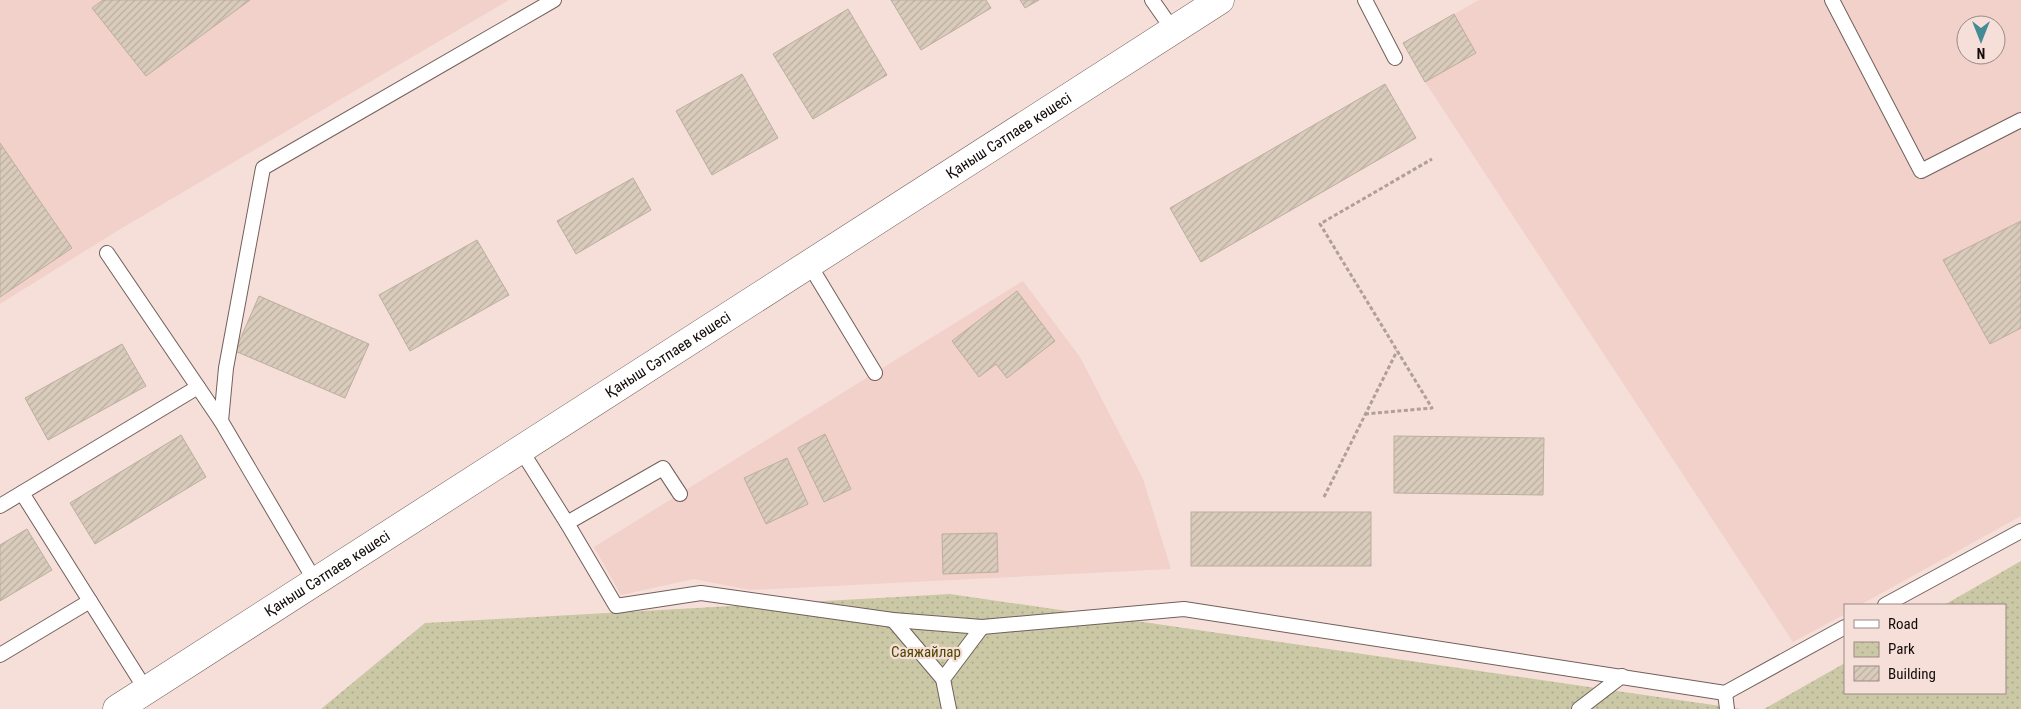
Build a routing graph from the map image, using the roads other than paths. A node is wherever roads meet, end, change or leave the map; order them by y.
1 (554, 0) edge
2 (1152, 0) edge
3 (1220, 0) edge
4 (1365, 0) edge
5 (1832, 0) edge
6 (1173, 30) junction
7 (1395, 58) dead end
8 (2021, 120) edge
9 (107, 253) dead end
10 (810, 264) junction
11 (875, 373) dead end
12 (198, 387) junction
13 (221, 421) junction
14 (520, 450) junction
15 (22, 493) junction
16 (680, 494) dead end
17 (0, 506) edge
18 (567, 524) junction
19 (2021, 531) edge
20 (315, 581) junction
21 (90, 601) junction
22 (1888, 604) edge
23 (893, 620) junction
24 (982, 627) junction
25 (1844, 629) edge
26 (0, 655) edge
27 (1622, 676) junction
28 (943, 679) junction
29 (146, 690) junction
30 (1725, 693) junction
31 (117, 709) edge
32 (949, 709) edge
33 (1580, 709) edge
34 (1727, 709) edge

1 - 13 lane
2 - 6 lane
3 - 6 street, Қаныш Сәтпаев көшесі
4 - 7 lane
5 - 8 lane
6 - 10 street, Қаныш Сәтпаев көшесі
9 - 12 lane
10 - 11 lane
10 - 14 street, Қаныш Сәтпаев көшесі
12 - 13 lane
12 - 15 lane
13 - 20 lane
14 - 18 lane
14 - 20 street, Қаныш Сәтпаев көшесі
15 - 17 lane
15 - 21 lane
16 - 18 lane
18 - 23 lane
19 - 22 lane
20 - 29 street, Қаныш Сәтпаев көшесі
21 - 26 lane
21 - 29 lane
23 - 24 lane
23 - 28 lane
24 - 27 lane
24 - 28 lane
25 - 30 lane
27 - 30 lane
27 - 33 lane
28 - 32 lane
29 - 31 street, Қаныш Сәтпаев көшесі
30 - 34 lane

